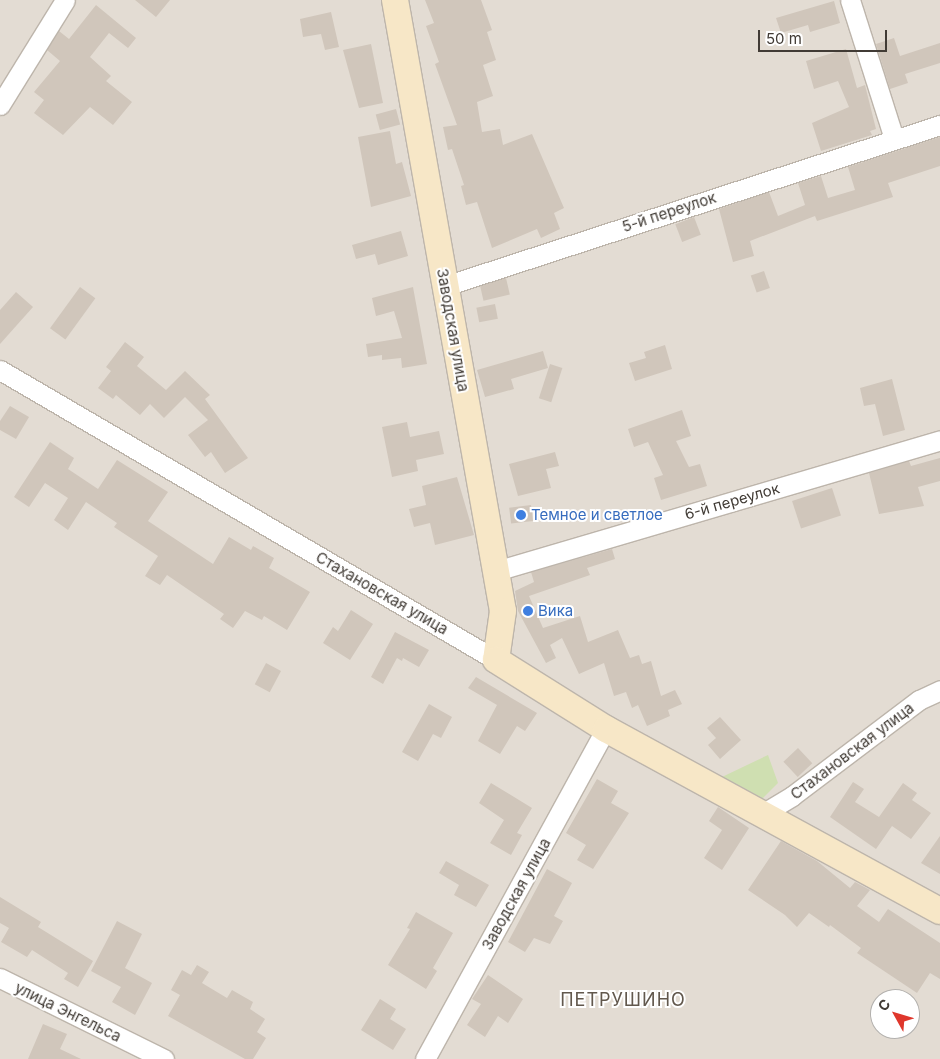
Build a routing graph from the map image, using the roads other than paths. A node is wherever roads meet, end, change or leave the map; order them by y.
1 (65, 0) edge
2 (394, 0) edge
3 (850, 0) edge
4 (0, 105) edge
5 (940, 125) edge
6 (894, 139) junction
7 (445, 286) junction
8 (0, 370) edge
9 (940, 440) edge
10 (496, 571) junction
11 (496, 660) junction
12 (940, 690) edge
13 (606, 729) junction
14 (764, 813) junction
15 (940, 911) edge
16 (0, 978) edge
17 (164, 1059) edge
18 (425, 1059) edge

1 - 4 street
2 - 7 street, Заводская улица
3 - 6 street
5 - 6 street, 5-й переулок
6 - 7 street, 5-й переулок
7 - 10 street, Заводская улица
8 - 11 street, Стахановская улица
9 - 10 street, 6-й переулок
10 - 11 street, Заводская улица
11 - 13 street, Стахановская улица
12 - 14 street, Стахановская улица
13 - 14 street, Стахановская улица
13 - 18 street, Заводская улица
14 - 15 street, Стахановская улица
16 - 17 street, улица Энгельса

